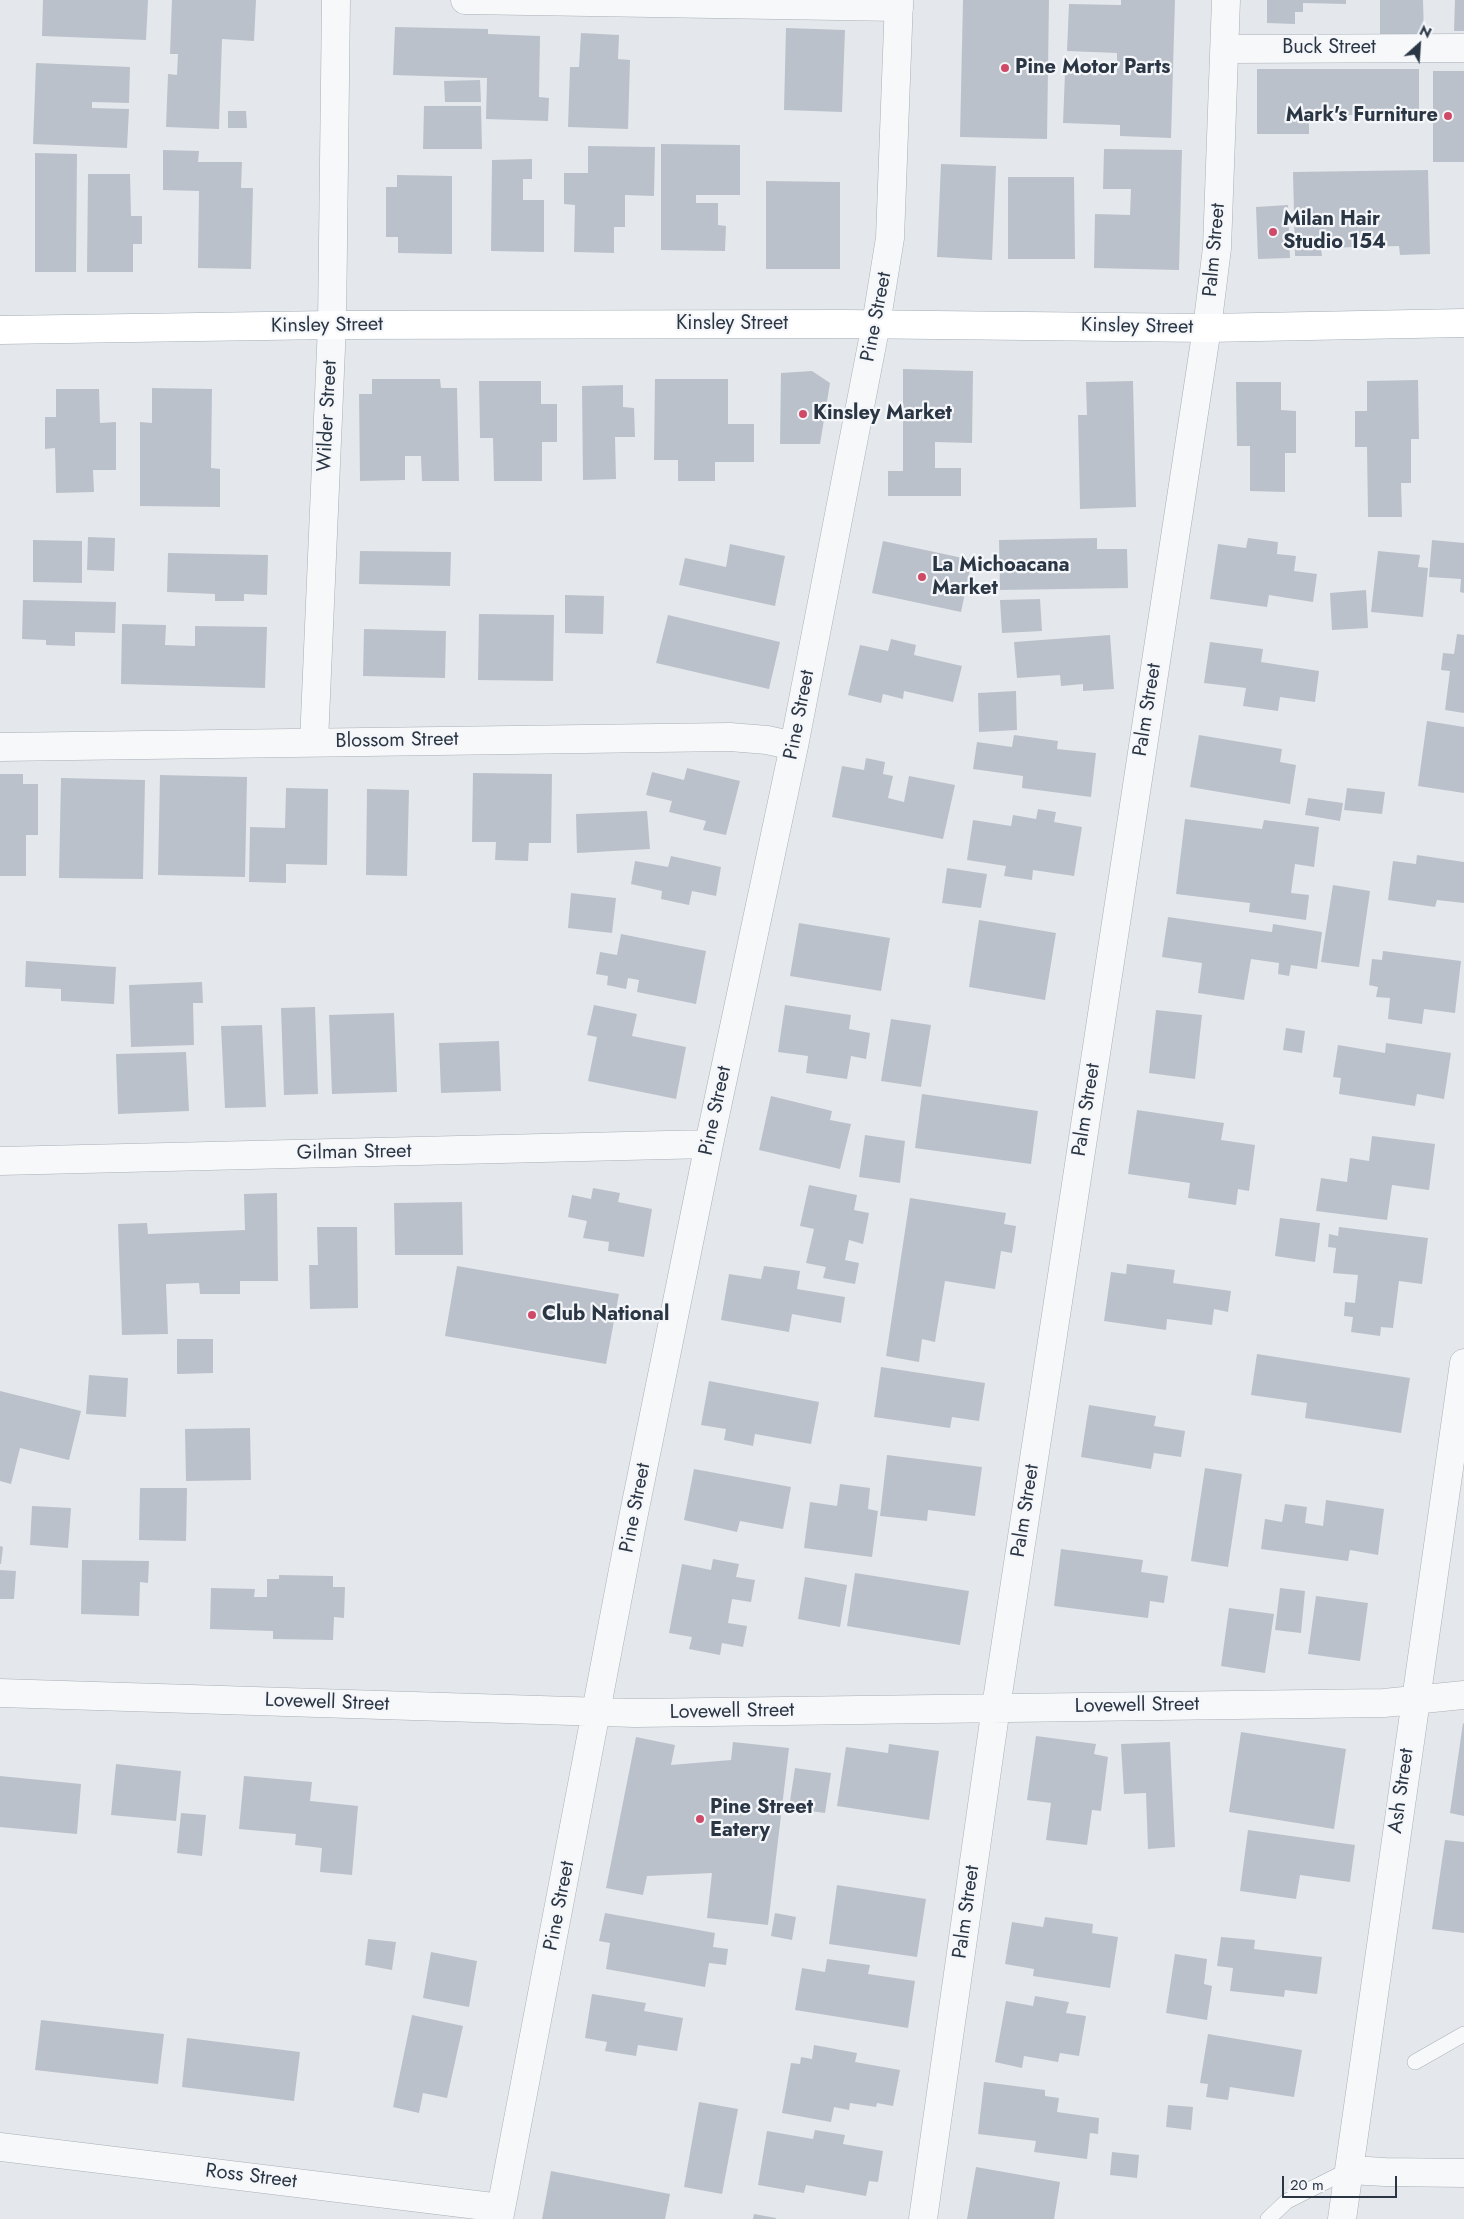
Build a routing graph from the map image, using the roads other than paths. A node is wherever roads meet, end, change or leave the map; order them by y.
1 (336, 0) edge
2 (464, 0) edge
3 (1226, 0) edge
4 (650, 2) edge
5 (899, 3) edge
6 (1464, 48) edge
7 (1225, 49) junction
8 (1464, 323) edge
9 (876, 324) junction
10 (332, 325) junction
11 (1207, 328) junction
12 (0, 330) edge
13 (314, 742) junction
14 (794, 746) junction
15 (0, 747) edge
16 (708, 1144) junction
17 (0, 1162) edge
18 (1464, 1362) edge
19 (0, 1692) edge
20 (1464, 1696) edge
21 (1415, 1699) junction
22 (996, 1707) junction
23 (597, 1711) junction
24 (1464, 2034) edge
25 (1415, 2062) dead end
26 (0, 2147) edge
27 (1349, 2170) junction
28 (1464, 2173) edge
29 (500, 2214) edge
30 (923, 2219) edge
31 (1268, 2219) edge
32 (1342, 2219) edge

1 - 10 street, Wilder Street
2 - 4 street
3 - 7 street, Palm Street
4 - 5 street
5 - 9 street, Pine Street
6 - 7 street, Buck Street
7 - 11 street, Palm Street
8 - 11 main road, Kinsley Street
9 - 10 main road, Kinsley Street
9 - 11 main road, Kinsley Street
9 - 14 street, Pine Street
10 - 12 main road, Kinsley Street
10 - 13 street, Wilder Street
11 - 22 street, Palm Street
13 - 14 street, Blossom Street
13 - 15 street, Blossom Street
14 - 16 street, Pine Street
16 - 17 street, Gilman Street
16 - 23 street, Pine Street
18 - 21 street, Ash Street
19 - 23 street, Lovewell Street
20 - 21 street, Lovewell Street
21 - 22 street, Lovewell Street
21 - 27 street, Ash Street
22 - 23 street, Lovewell Street
22 - 30 street, Palm Street
23 - 29 street, Pine Street
24 - 25 lane
26 - 29 street, Ross Street
27 - 28 street
27 - 31 lane
27 - 32 street, Ash Street

